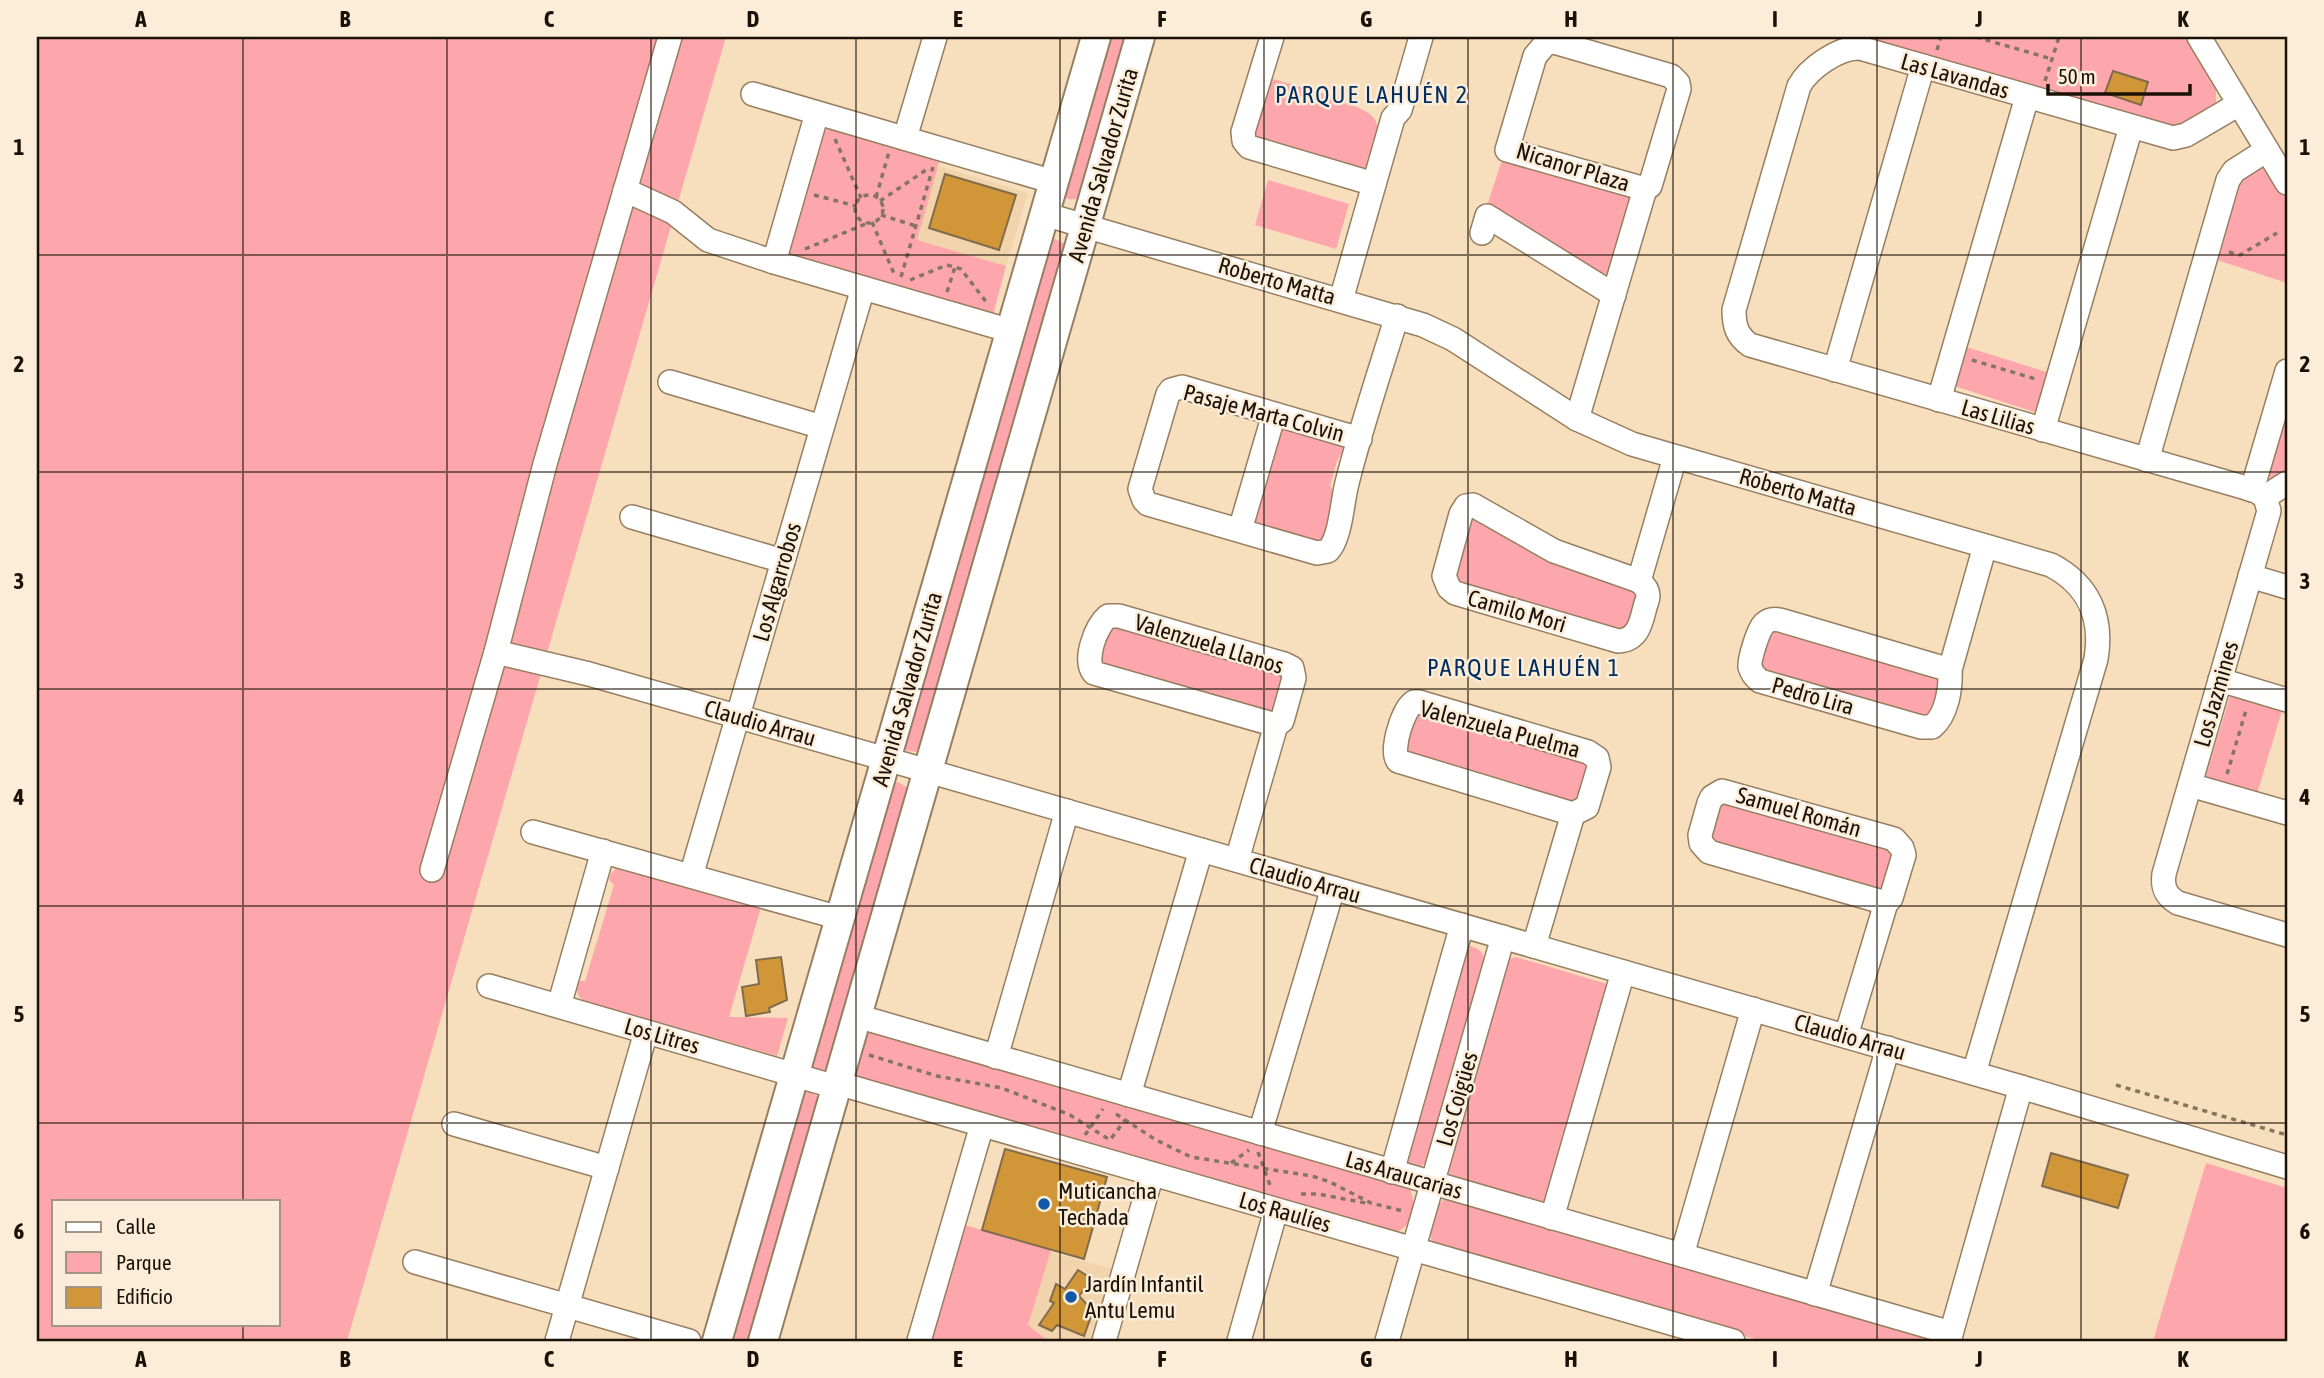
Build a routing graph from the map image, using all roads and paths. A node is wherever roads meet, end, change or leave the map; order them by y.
1 (670, 37) edge
2 (935, 37) edge
3 (1096, 37) edge
4 (1140, 37) edge
5 (1272, 37) edge
6 (1421, 37) edge
7 (1976, 37) edge
8 (2059, 37) edge
9 (2199, 37) edge
10 (2052, 59) junction
11 (1923, 66) junction
12 (753, 94) dead end
13 (2033, 98) junction
14 (2239, 104) junction
15 (821, 114) junction
16 (2131, 127) junction
17 (899, 137) junction
18 (2267, 150) junction
19 (1054, 181) junction
20 (2287, 183) edge
21 (1374, 184) junction
22 (1646, 189) junction
23 (625, 190) junction
24 (795, 190) junction
25 (876, 197) junction
26 (861, 198) junction
27 (880, 201) junction
28 (856, 206) junction
29 (1044, 214) junction
30 (881, 215) junction
31 (870, 223) junction
32 (916, 226) junction
33 (1086, 226) junction
34 (1482, 233) dead end
35 (2277, 233) dead end
36 (2209, 246) junction
37 (774, 262) junction
38 (899, 285) junction
39 (863, 288) junction
40 (1614, 295) junction
41 (1341, 300) junction
42 (990, 306) dead end
43 (1397, 316) junction
44 (1011, 331) junction
45 (1736, 331) joint
46 (1955, 345) junction
47 (1835, 370) junction
48 (2287, 371) edge
49 (670, 382) dead end
50 (2056, 385) junction
51 (1939, 400) junction
52 (1274, 414) junction
53 (1577, 419) junction
54 (822, 427) junction
55 (2043, 430) junction
56 (1360, 439) junction
57 (1675, 457) junction
58 (2147, 460) junction
59 (2287, 483) edge
60 (2258, 494) junction
61 (632, 517) dead end
62 (1240, 530) junction
63 (1985, 546) junction
64 (783, 561) junction
65 (2250, 576) junction
66 (1639, 581) junction
67 (2287, 587) edge
68 (496, 652) junction
69 (1950, 670) junction
70 (2220, 680) junction
71 (2265, 693) junction
72 (2287, 700) edge
73 (738, 717) junction
74 (1276, 725) junction
75 (887, 759) junction
76 (928, 771) junction
77 (2190, 785) junction
78 (2234, 798) junction
79 (1067, 811) junction
80 (2287, 813) edge
81 (1573, 814) junction
82 (533, 832) dead end
83 (1201, 850) junction
84 (603, 851) junction
85 (1237, 860) junction
86 (432, 870) dead end
87 (691, 876) junction
88 (1333, 888) junction
89 (1886, 903) junction
90 (840, 918) junction
91 (1462, 925) junction
92 (2287, 935) edge
93 (1503, 937) junction
94 (1534, 946) junction
95 (1623, 972) junction
96 (489, 986) dead end
97 (559, 1006) junction
98 (1754, 1009) junction
99 (856, 1016) junction
100 (646, 1032) junction
101 (1846, 1036) junction
102 (1888, 1048) junction
103 (864, 1054) dead end
104 (996, 1057) junction
105 (1974, 1073) junction
106 (795, 1075) junction
107 (837, 1085) junction
108 (2116, 1085) dead end
109 (2021, 1087) junction
110 (1122, 1104) junction
111 (1105, 1106) dead end
112 (1125, 1120) junction
113 (454, 1124) dead end
114 (982, 1125) junction
115 (1091, 1126) junction
116 (1260, 1133) junction
117 (2287, 1135) edge
118 (1075, 1152) junction
119 (1231, 1163) junction
120 (2287, 1167) edge
121 (607, 1168) junction
122 (1263, 1168) junction
123 (1392, 1172) junction
124 (1152, 1174) junction
125 (1432, 1183) junction
126 (1371, 1203) junction
127 (1275, 1204) junction
128 (1423, 1216) junction
129 (1552, 1218) junction
130 (1413, 1249) junction
131 (1682, 1255) junction
132 (415, 1262) dead end
133 (1815, 1294) junction
134 (567, 1306) junction
135 (1664, 1332) edge
136 (1950, 1337) edge
137 (557, 1341) edge
138 (689, 1341) edge
139 (718, 1341) edge
140 (762, 1341) edge
141 (919, 1341) edge
142 (1104, 1341) edge
143 (1239, 1341) edge
144 (1387, 1341) edge
145 (1733, 1341) edge

1 - 23 street
2 - 17 street
3 - 19 main road, Avenida Salvador Zurita
4 - 33 main road, Avenida Salvador Zurita
5 - 21 street
6 - 21 street
7 - 10 path
8 - 10 path
9 - 14 street
10 - 13 path
11 - 13 street, Las Lavandas
11 - 45 street, Las Lavandas
11 - 47 street
12 - 15 street
13 - 16 street, Las Lavandas
13 - 46 street
14 - 16 street, Las Lavandas
14 - 18 street
15 - 17 street
15 - 24 street
15 - 26 path
16 - 50 street
17 - 19 street
17 - 25 path
18 - 20 street
18 - 36 street
19 - 29 main road, Avenida Salvador Zurita
21 - 41 street
22 - 22 street, Nicanor Plaza
22 - 40 street
23 - 37 street
23 - 68 street
24 - 28 path
24 - 37 street
25 - 26 path
25 - 27 path
26 - 28 path
27 - 30 path
27 - 32 path
28 - 31 path
29 - 33 street, Roberto Matta
29 - 44 main road, Avenida Salvador Zurita
30 - 31 path
30 - 32 path
31 - 37 path
31 - 38 path
32 - 38 path
33 - 41 street, Roberto Matta
33 - 76 main road, Avenida Salvador Zurita
34 - 40 street
35 - 36 path
36 - 58 street
37 - 39 street
38 - 42 path
39 - 44 street
39 - 54 street, Los Algarrobos
40 - 53 street
41 - 43 street, Roberto Matta
43 - 53 street, Roberto Matta
43 - 56 street
44 - 75 main road, Avenida Salvador Zurita
45 - 47 street, Las Lilias
46 - 50 path
46 - 51 street
47 - 51 street, Las Lilias
48 - 60 street, Los Jazmines
49 - 54 street
50 - 55 street
51 - 55 street, Las Lilias
52 - 56 street, Pasaje Marta Colvin
52 - 62 street
52 - 62 street, Pasaje Marta Colvin
53 - 57 street, Roberto Matta
54 - 64 street, Los Algarrobos
55 - 58 street, Las Lilias
56 - 62 street, Pasaje Marta Colvin
57 - 63 street, Roberto Matta
57 - 66 street, Camilo Mori
58 - 60 street, Las Lilias
59 - 60 street
60 - 65 street, Los Jazmines
61 - 64 street
63 - 69 street, Pedro Lira
63 - 105 street, Roberto Matta
64 - 73 street, Los Algarrobos
65 - 67 street
65 - 70 street, Los Jazmines
66 - 66 street, Camilo Mori
68 - 73 street, Claudio Arrau
68 - 86 street
69 - 69 street, Pedro Lira
70 - 71 street
70 - 77 street, Los Jazmines
71 - 72 street
71 - 78 path
73 - 75 street, Claudio Arrau
73 - 87 street, Los Algarrobos
74 - 74 street, Valenzuela Llanos
74 - 85 street, Valenzuela Llanos
75 - 76 street, Claudio Arrau
75 - 90 main road, Avenida Salvador Zurita
76 - 79 street, Claudio Arrau
76 - 99 main road, Avenida Salvador Zurita
77 - 78 street
77 - 92 street, Los Jazmines
78 - 80 street
79 - 83 street, Claudio Arrau
79 - 104 street
81 - 81 street, Valenzuela Puelma
81 - 94 street, Valenzuela Puelma
82 - 84 street
83 - 85 street, Claudio Arrau
83 - 110 street
84 - 87 street
84 - 97 street
85 - 88 street, Claudio Arrau
87 - 90 street
88 - 91 street, Claudio Arrau
88 - 116 street
89 - 89 street, Samuel Román
89 - 101 street, Samuel Román
90 - 106 main road, Avenida Salvador Zurita
91 - 93 street, Claudio Arrau
91 - 123 street
93 - 94 street, Claudio Arrau
93 - 125 street, Los Coigües
94 - 95 street, Claudio Arrau
95 - 98 street, Claudio Arrau
95 - 129 street
96 - 97 street, Los Litres
97 - 100 street, Los Litres
98 - 101 street, Claudio Arrau
98 - 131 street
99 - 104 street, Las Araucarias
99 - 107 main road, Avenida Salvador Zurita
100 - 106 street, Los Litres
100 - 121 street
101 - 102 street, Claudio Arrau
102 - 105 street, Claudio Arrau
102 - 133 street
103 - 115 path
104 - 110 street, Las Araucarias
105 - 109 street, Claudio Arrau
106 - 107 street, Los Litres
106 - 139 main road, Avenida Salvador Zurita
107 - 114 street, Los Raulíes
107 - 140 main road, Avenida Salvador Zurita
108 - 117 path
109 - 120 street, Claudio Arrau
109 - 136 street
110 - 112 path
110 - 116 street, Las Araucarias
111 - 115 path
112 - 115 path
112 - 119 path
113 - 121 street
114 - 118 street, Los Raulíes
114 - 141 street
115 - 118 path
116 - 123 street, Las Araucarias
118 - 124 street, Los Raulíes
119 - 122 path
119 - 122 path
121 - 134 street
122 - 126 path
122 - 127 path
123 - 125 street, Las Araucarias
124 - 127 street, Los Raulíes
124 - 142 street
125 - 128 street, Los Coigües
125 - 129 street, Las Araucarias
126 - 127 path
126 - 128 path
127 - 130 street, Los Raulíes
127 - 143 street
128 - 130 street, Los Coigües
129 - 131 street, Las Araucarias
130 - 135 street, Los Raulíes
130 - 144 street, Los Coigües
131 - 133 street, Las Araucarias
132 - 134 street
133 - 136 street, Las Araucarias
134 - 137 street
134 - 138 street
135 - 145 street, Los Raulíes

